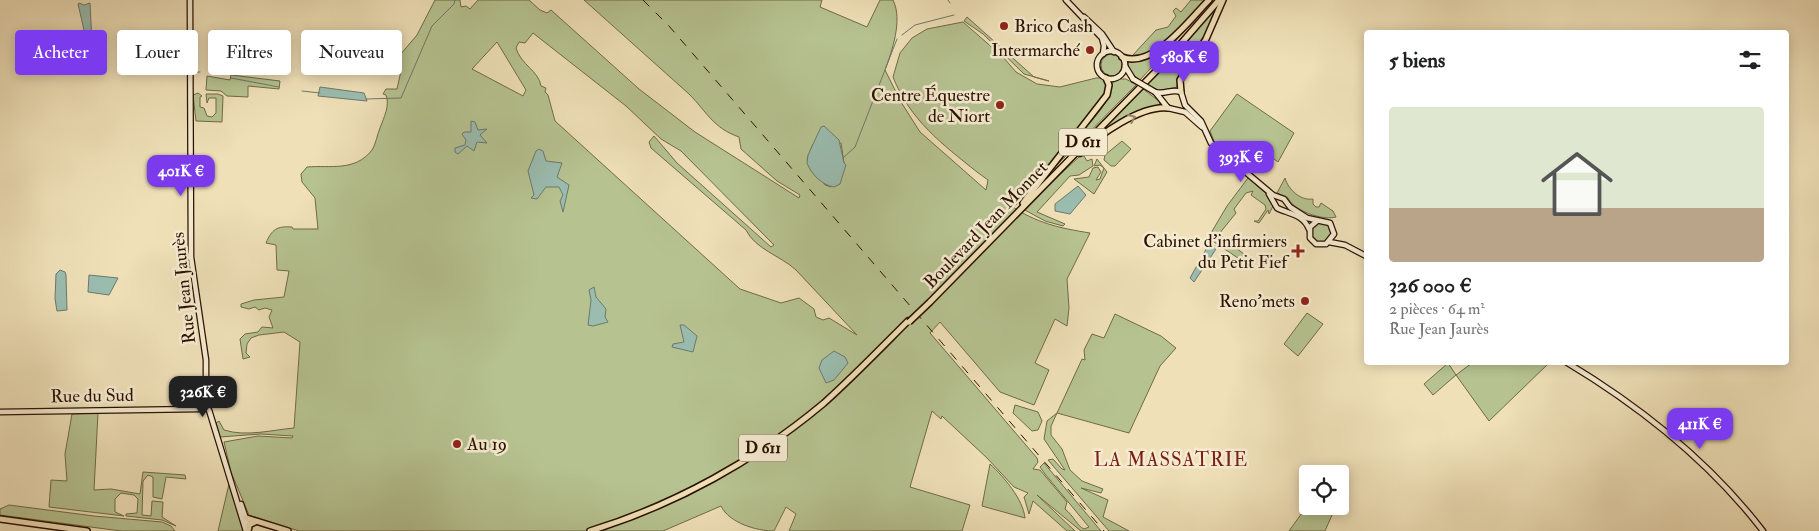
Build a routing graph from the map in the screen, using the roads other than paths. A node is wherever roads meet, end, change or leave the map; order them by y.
1 (190, 0) edge
2 (1066, 0) edge
3 (1209, 0) edge
4 (1217, 0) edge
5 (1223, 0) edge
6 (1083, 17) junction
7 (1114, 52) junction
8 (1103, 54) junction
9 (1122, 57) junction
10 (1125, 66) junction
11 (1118, 77) junction
12 (1106, 78) junction
13 (1134, 79) junction
14 (1144, 81) junction
15 (1155, 92) junction
16 (1181, 92) junction
17 (1167, 93) junction
18 (1164, 101) junction
19 (1184, 102) junction
20 (1168, 108) junction
21 (1178, 110) junction
22 (1194, 117) junction
23 (1051, 178) junction
24 (1023, 203) junction
25 (1317, 221) junction
26 (1309, 229) junction
27 (1334, 234) junction
28 (1330, 242) junction
29 (1345, 245) junction
30 (1364, 255) edge
31 (929, 301) junction
32 (909, 322) junction
33 (1571, 365) edge
34 (203, 407) junction
35 (0, 410) edge
36 (235, 492) junction
37 (246, 518) junction
38 (0, 520) edge
39 (256, 522) junction
40 (248, 530) edge
41 (67, 531) edge
42 (87, 531) edge
43 (288, 531) edge
44 (590, 531) edge
45 (596, 531) edge
46 (1763, 531) edge

1 - 34 main road, Rue Jean Jaurès
2 - 6 main road
3 - 9 main road
4 - 14 main road, D 611
5 - 16 main road
6 - 7 main road
6 - 8 main road
7 - 8 main road
7 - 9 main road
8 - 12 main road
9 - 10 main road
10 - 11 main road
10 - 13 main road
11 - 12 main road
11 - 13 main road
12 - 24 main road
13 - 15 main road, bridge
14 - 23 main road, Boulevard Jean Monnet / D 611
14 - 24 main road, Boulevard Jean Monnet / D 611
15 - 17 main road
15 - 18 main road
16 - 17 main road
16 - 19 main road
17 - 18 main road
18 - 20 main road
19 - 21 main road
19 - 22 main road
20 - 21 main road
23 -> 20 main road
21 - 22 main road
22 - 25 main road
22 - 26 main road
23 - 31 main road, Boulevard Jean Monnet / D 611
24 - 31 main road, Boulevard Jean Monnet / D 611
25 - 26 main road
25 - 27 main road
26 - 28 main road
27 - 28 main road
27 - 29 main road
28 - 29 main road
29 - 30 main road
31 - 32 main road, D 611, bridge
32 - 44 main road, D 611
32 - 45 main road, D 611
33 - 46 main road
34 - 35 main road, Rue du Sud
34 - 36 main road, Rue Jean Jaurès
36 - 37 main road, Rue Jean Jaurès
36 - 40 main road, Rue Jean Jaurès
37 - 39 main road
37 - 40 main road, Rue Jean Jaurès
38 - 41 main road
38 - 42 main road
39 - 40 main road
39 - 43 main road

